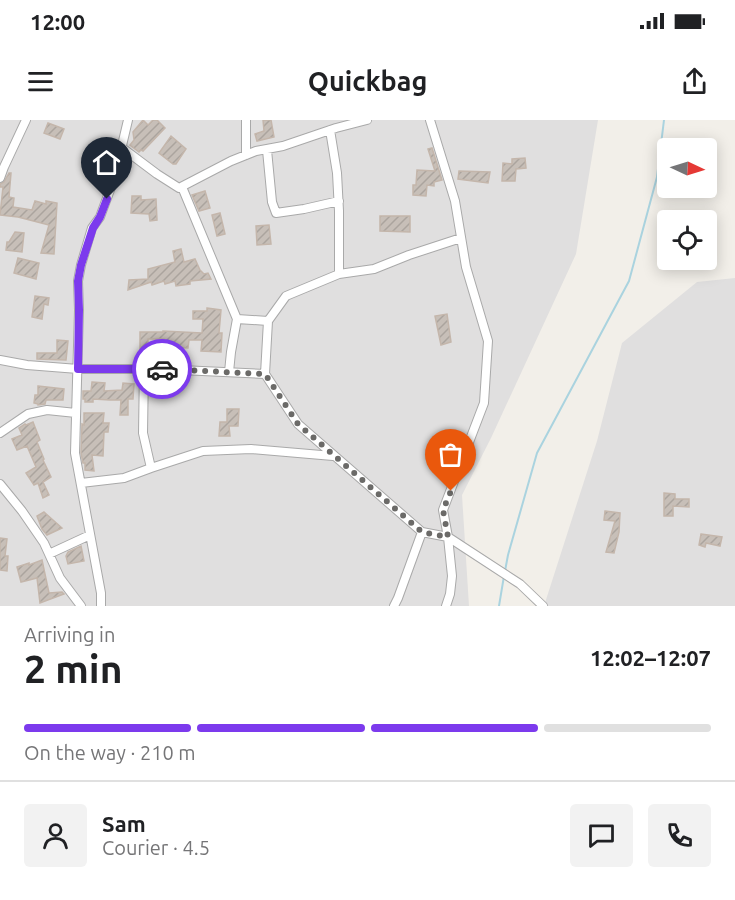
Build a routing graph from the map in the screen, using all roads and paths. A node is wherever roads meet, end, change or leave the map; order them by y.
1 (26, 120) edge
2 (246, 120) edge
3 (324, 120) edge
4 (367, 120) edge
5 (430, 120) edge
6 (124, 121) edge
7 (328, 131) junction
8 (121, 147) junction
9 (267, 150) junction
10 (246, 155) junction
11 (2, 167) edge
12 (0, 178) edge
13 (182, 187) junction
14 (339, 201) junction
15 (461, 238) junction
16 (339, 274) junction
17 (237, 319) junction
18 (268, 321) junction
19 (0, 360) edge
20 (78, 369) junction
21 (144, 369) junction
22 (229, 372) junction
23 (265, 374) junction
24 (76, 413) junction
25 (0, 433) edge
26 (333, 456) junction
27 (151, 468) junction
28 (0, 478) edge
29 (81, 483) junction
30 (0, 484) edge
31 (422, 532) junction
32 (90, 535) junction
33 (448, 537) junction
34 (49, 554) junction
35 (81, 606) edge
36 (101, 606) edge
37 (394, 606) edge
38 (446, 606) edge
39 (543, 606) edge

1 - 11 street
2 - 10 street
3 - 7 street
4 - 7 street
5 - 15 street
6 - 8 street
7 - 9 street
7 - 14 street
8 - 13 street
8 - 20 street
9 - 10 street
9 - 14 street
10 - 13 street
11 - 12 street
13 - 17 street
14 - 16 street
15 - 16 street
15 - 33 street
16 - 18 street
17 - 18 street
17 - 22 street
18 - 23 street
19 - 20 street
20 - 21 street
20 - 24 street
21 - 22 street
21 - 27 street
22 - 23 street
23 - 26 street
24 - 25 street
24 - 29 street
26 - 27 street
26 - 31 street
27 - 29 street
28 - 30 street
29 - 32 street
30 - 34 street
31 - 33 street
31 - 37 street
32 - 34 street
32 - 36 street
33 - 38 street
33 - 39 street
34 - 35 street

